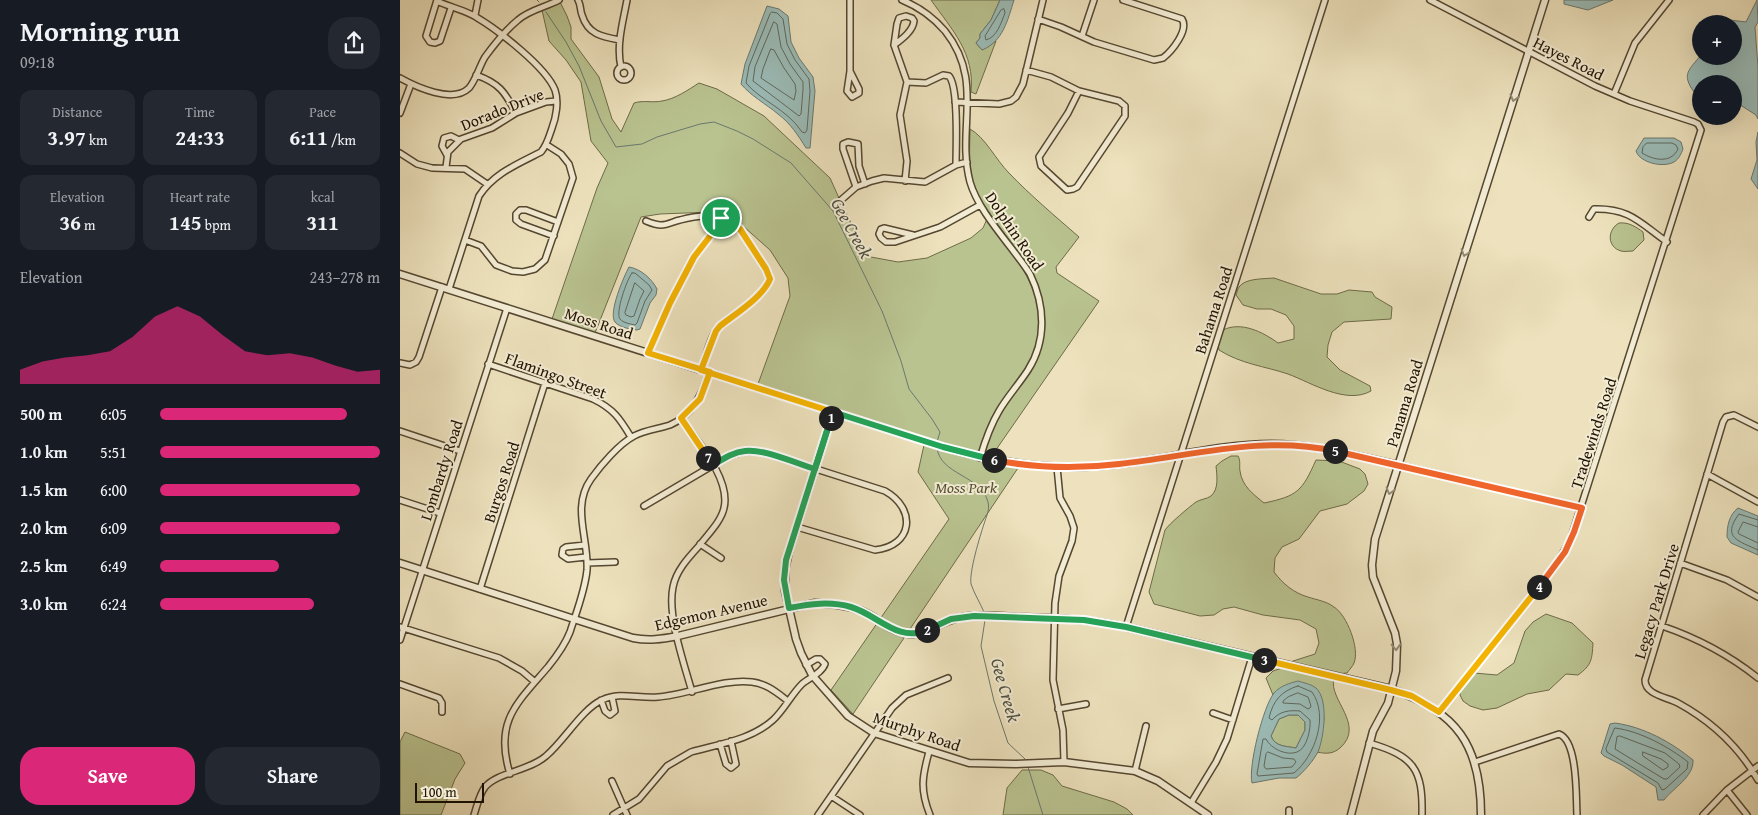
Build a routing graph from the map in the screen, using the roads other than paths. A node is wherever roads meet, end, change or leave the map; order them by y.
1 (437, 0) edge
2 (478, 0) edge
3 (559, 0) edge
4 (578, 0) edge
5 (627, 0) edge
6 (850, 0) edge
7 (902, 0) edge
8 (1043, 0) edge
9 (1094, 0) edge
10 (1123, 0) edge
11 (1325, 0) edge
12 (1430, 0) edge
13 (1545, 0) edge
14 (1669, 0) edge
15 (451, 8) junction
16 (475, 16) junction
17 (1038, 19) junction
18 (503, 36) junction
19 (1082, 36) junction
20 (620, 40) junction
21 (894, 45) junction
22 (1529, 51) junction
23 (621, 67) dead end
24 (1026, 70) junction
25 (850, 71) dead end
26 (476, 75) junction
27 (400, 78) edge
28 (907, 82) junction
29 (411, 84) junction
30 (1079, 91) junction
31 (1614, 94) junction
32 (556, 101) junction
33 (955, 102) junction
34 (968, 103) junction
35 (400, 113) edge
36 (516, 114) junction
37 (1700, 126) joint
38 (459, 140) junction
39 (547, 144) junction
40 (400, 153) edge
41 (447, 154) junction
42 (967, 162) junction
43 (956, 165) junction
44 (446, 167) junction
45 (905, 181) junction
46 (487, 184) junction
47 (866, 184) junction
48 (856, 188) junction
49 (840, 201) dead end
50 (980, 205) junction
51 (1589, 217) dead end
52 (721, 218) junction
53 (646, 221) dead end
54 (558, 222) junction
55 (913, 235) junction
56 (554, 236) junction
57 (465, 240) junction
58 (1666, 242) junction
59 (400, 274) edge
60 (442, 287) junction
61 (450, 289) junction
62 (507, 308) junction
63 (648, 353) junction
64 (400, 362) edge
65 (488, 364) junction
66 (701, 370) junction
67 (710, 372) junction
68 (545, 383) junction
69 (833, 412) junction
70 (681, 418) junction
71 (1758, 427) edge
72 (400, 432) edge
73 (631, 437) junction
74 (460, 450) junction
75 (1180, 455) junction
76 (980, 458) junction
77 (713, 465) junction
78 (1398, 466) junction
79 (1057, 467) junction
80 (815, 469) junction
81 (1707, 474) junction
82 (400, 500) edge
83 (1758, 502) edge
84 (644, 506) dead end
85 (1582, 508) junction
86 (440, 513) junction
87 (797, 527) junction
88 (700, 544) junction
89 (585, 545) junction
90 (721, 558) dead end
91 (587, 560) junction
92 (615, 562) dead end
93 (400, 563) edge
94 (1680, 563) junction
95 (422, 570) junction
96 (480, 589) junction
97 (1758, 597) edge
98 (789, 608) junction
99 (1054, 618) junction
100 (574, 619) junction
101 (1662, 626) junction
102 (1126, 627) junction
103 (402, 628) edge
104 (678, 636) junction
105 (400, 640) edge
106 (1252, 657) junction
107 (806, 665) junction
108 (812, 675) junction
109 (948, 678) dead end
110 (1758, 678) edge
111 (535, 682) junction
112 (400, 684) edge
113 (1391, 690) junction
114 (692, 692) junction
115 (612, 696) junction
116 (601, 700) junction
117 (788, 701) junction
118 (1086, 704) dead end
119 (1058, 709) junction
120 (442, 712) dead end
121 (1439, 712) junction
122 (1213, 714) dead end
123 (1233, 720) junction
124 (1146, 726) dead end
125 (874, 734) junction
126 (731, 741) junction
127 (1369, 743) junction
128 (720, 744) junction
129 (929, 752) junction
130 (1064, 762) junction
131 (1475, 762) junction
132 (1758, 766) edge
133 (1752, 770) junction
134 (1135, 771) junction
135 (510, 774) junction
136 (1758, 779) edge
137 (612, 781) dead end
138 (1727, 790) junction
139 (831, 796) junction
140 (1191, 803) junction
141 (625, 812) edge
142 (1744, 814) edge
143 (474, 815) edge
144 (613, 815) edge
145 (818, 815) edge
146 (860, 815) edge
147 (930, 815) edge
148 (1208, 815) edge
149 (1351, 815) edge
150 (1422, 815) edge
151 (1481, 815) edge
152 (1577, 815) edge
153 (1702, 815) edge

1 - 15 street
1 - 15 street
2 - 16 street
3 - 18 street
4 - 20 street
5 - 20 street
6 - 25 street
7 - 34 street, Dolphin Road
8 - 17 street
9 - 19 street
10 - 19 street
11 - 75 street, Bahama Road
12 - 22 street, Hayes Road
13 - 22 street, Panama Road
14 - 31 street
15 - 16 street
16 - 18 street
17 - 19 street
17 - 24 street
18 - 26 street
18 - 32 street
20 - 23 street
21 - 21 street
21 - 28 street
22 - 31 street, Hayes Road
22 -> 78 street, Panama Road
24 - 30 street
24 - 34 street
26 - 29 street
26 - 36 street
27 - 29 street
28 - 33 street
28 - 45 street
29 - 35 street
30 - 30 street
31 - 37 street, Hayes Road
32 - 36 street, Dorado Drive
32 - 39 street
33 - 34 street
33 - 43 street
34 - 42 street, Dolphin Road
36 - 38 street, Dorado Drive
37 - 58 street, Tradewinds Road
38 - 41 street, Dorado Drive
38 - 41 street
39 - 46 street
39 - 54 street
40 - 44 street
41 - 44 street
42 - 43 street
42 - 50 street, Dolphin Road
43 - 45 street
44 - 46 street
45 - 47 street
46 - 57 street
47 - 48 street
47 - 48 street
48 - 49 street
50 - 55 street
50 - 76 street, Dolphin Road
51 - 58 street
52 - 53 street
52 - 63 street
52 - 66 street
54 - 56 street
54 - 56 street
55 - 55 street
56 - 57 street
57 - 61 street
58 - 85 street, Tradewinds Road
59 - 60 street, Moss Road
60 - 61 street, Moss Road
60 - 64 street
61 - 62 street, Moss Road
62 - 63 street, Moss Road
62 - 65 street, Lombardy Road
63 - 66 street, Moss Road
65 - 68 street, Flamingo Street
65 - 74 street, Lombardy Road
66 - 67 street, Moss Road
67 - 69 street, Moss Road
67 - 70 street
68 - 73 street, Flamingo Street
68 - 96 street, Burgos Road
69 - 76 street, Moss Road
69 - 80 street, Murphy Road
70 - 73 street
70 - 77 street
71 - 81 street, Legacy Park Drive
72 - 74 street
73 - 89 street
74 - 86 street, Lombardy Road
75 - 78 street, Moss Road
75 - 79 street, Moss Road
75 - 102 street, Bahama Road
76 - 79 street, Moss Road
77 - 80 street
77 - 84 street
77 - 88 street
78 - 85 street, Moss Road
78 -> 113 street, Panama Road
79 - 99 street
80 - 87 street, Murphy Road
80 - 87 street
81 - 83 street
81 - 94 street, Legacy Park Drive
82 - 86 street
85 - 121 street, Tradewinds Road
86 - 95 street, Lombardy Road
87 - 98 street, Murphy Road
88 - 90 street
88 - 104 street
89 - 91 street
89 - 91 street
91 - 92 street
91 - 100 street
93 - 95 street, Edgemon Avenue
94 - 97 street
94 - 101 street, Legacy Park Drive
95 - 96 street, Edgemon Avenue
95 - 103 street, Lombardy Road
96 - 100 street, Edgemon Avenue
98 - 99 street, Edgemon Avenue
98 - 104 street, Edgemon Avenue
98 - 107 street, Murphy Road
99 - 102 street, Edgemon Avenue
99 - 119 street
100 - 104 street, Edgemon Avenue
100 - 111 street
101 - 110 street
101 - 133 street, Legacy Park Drive
102 - 106 street, Edgemon Avenue
103 - 105 street, Lombardy Road
103 - 111 street
104 - 114 street
106 - 113 street, Edgemon Avenue
106 - 123 street
107 - 108 street, Murphy Road
107 - 108 street
108 - 117 street
108 - 125 street, Murphy Road
109 - 125 street
111 - 135 street
112 - 120 street
113 - 121 street, Edgemon Avenue
113 - 127 street, Panama Road
114 - 115 street
114 - 117 street
115 - 116 street
115 - 116 street
116 - 135 street
117 - 126 street
118 - 119 street
119 - 130 street
121 - 131 street, Edgemon Avenue
122 - 123 street
123 - 140 street
124 - 134 street
125 - 129 street, Murphy Road
125 - 139 street
126 - 128 street
126 - 128 street
127 - 149 street, Panama Road
127 - 150 street
128 - 141 street
129 - 130 street, Murphy Road
129 - 147 street
130 - 134 street, Murphy Road
131 - 151 street, Edgemon Avenue
131 - 152 street
132 - 133 street
133 - 136 street, Legacy Park Drive
133 - 138 street
134 - 140 street, Murphy Road
135 - 143 street
137 - 141 street
138 - 142 street
138 - 153 street
139 - 145 street
139 - 146 street
140 - 148 street, Murphy Road
141 - 144 street

